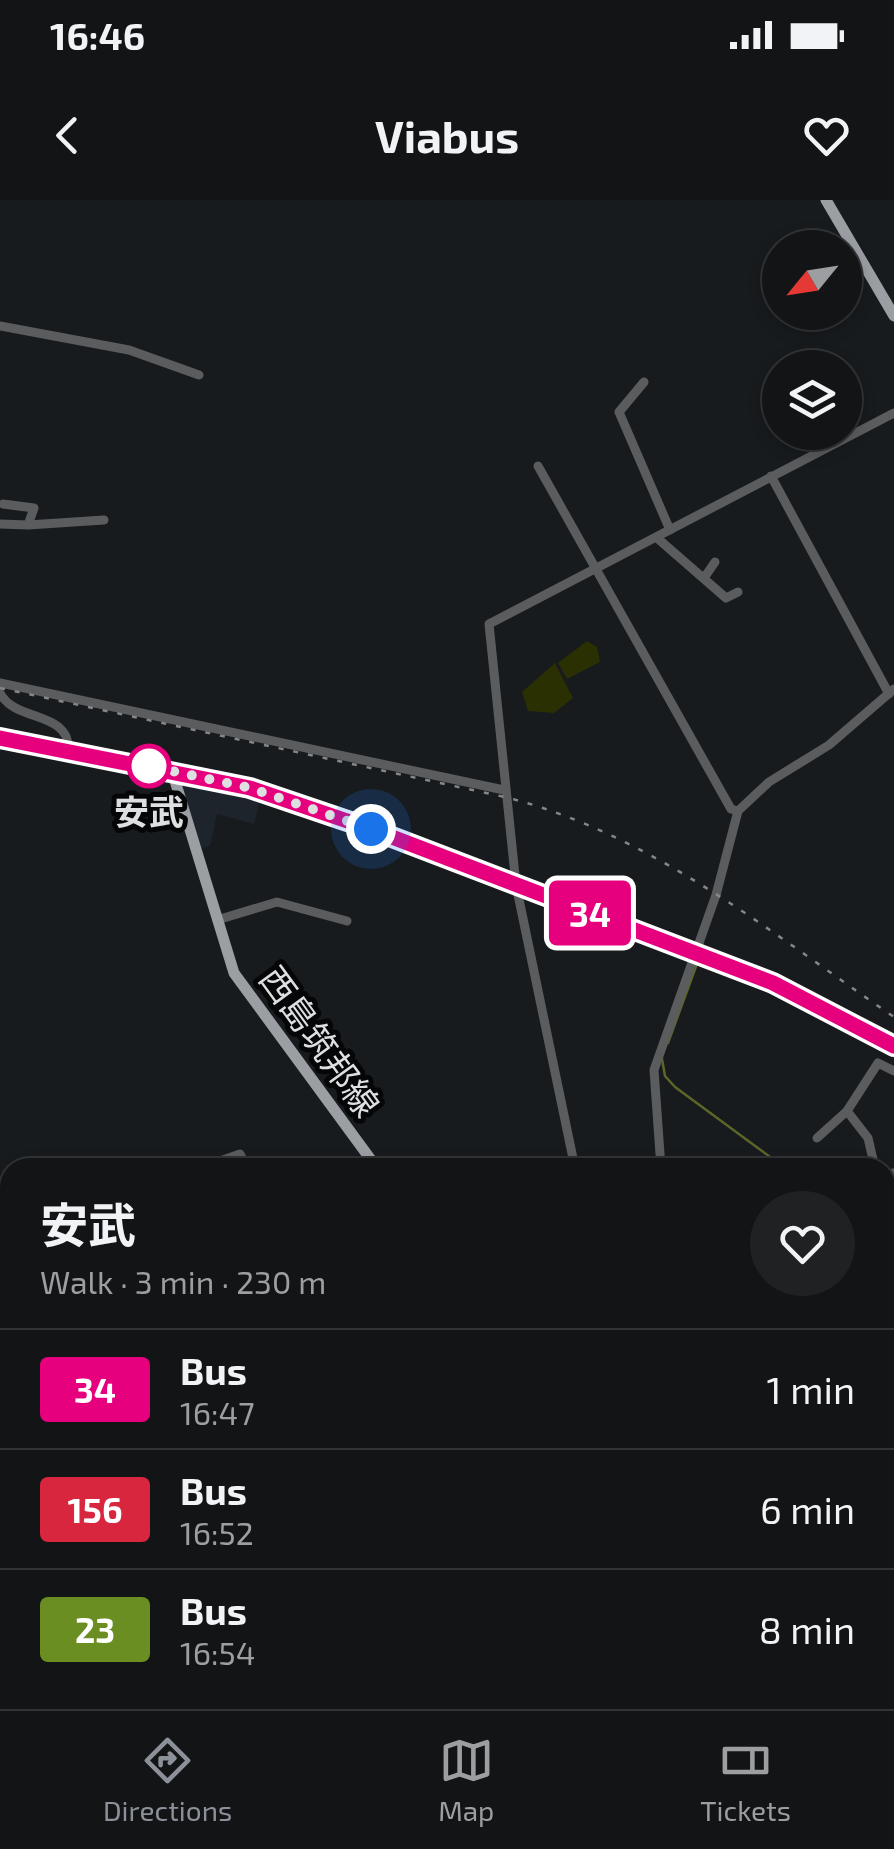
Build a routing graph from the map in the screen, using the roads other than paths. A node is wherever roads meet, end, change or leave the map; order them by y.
1 (826, 200) edge
2 (894, 316) edge
3 (0, 326) edge
4 (199, 375) dead end
5 (644, 382) dead end
6 (894, 413) edge
7 (538, 466) dead end
8 (770, 476) junction
9 (3, 504) dead end
10 (104, 520) dead end
11 (0, 524) edge
12 (28, 525) junction
13 (670, 530) junction
14 (656, 537) junction
15 (715, 562) dead end
16 (596, 568) junction
17 (704, 578) junction
18 (738, 592) dead end
19 (0, 683) edge
20 (891, 691) edge
21 (0, 693) edge
22 (0, 738) edge
23 (68, 750) junction
24 (172, 771) junction
25 (504, 790) junction
26 (738, 811) junction
27 (516, 886) junction
28 (216, 920) junction
29 (348, 921) dead end
30 (696, 953) junction
31 (894, 1046) edge
32 (894, 1071) edge
33 (846, 1111) junction
34 (817, 1138) dead end
35 (369, 1158) edge
36 (573, 1158) edge
37 (660, 1158) edge
38 (873, 1158) edge

1 - 2 main road
3 - 4 street
5 - 13 street
6 - 8 street
7 - 16 street
8 - 13 street
8 - 20 street
9 - 12 street
10 - 12 street
11 - 12 street
13 - 14 street
14 - 16 street
14 - 17 street
15 - 17 street
16 - 25 street
16 - 26 street
17 - 18 street
19 - 25 street
20 - 26 street
21 - 23 street
22 - 23 main road
23 - 24 main road
24 - 27 main road
24 - 28 main road, 西島筑邦線
25 - 27 street
26 - 30 street
27 - 30 main road
27 - 36 street
28 - 29 street
28 - 35 main road, 西島筑邦線
30 - 31 main road
30 - 37 street
32 - 33 street
33 - 34 street
33 - 38 street

